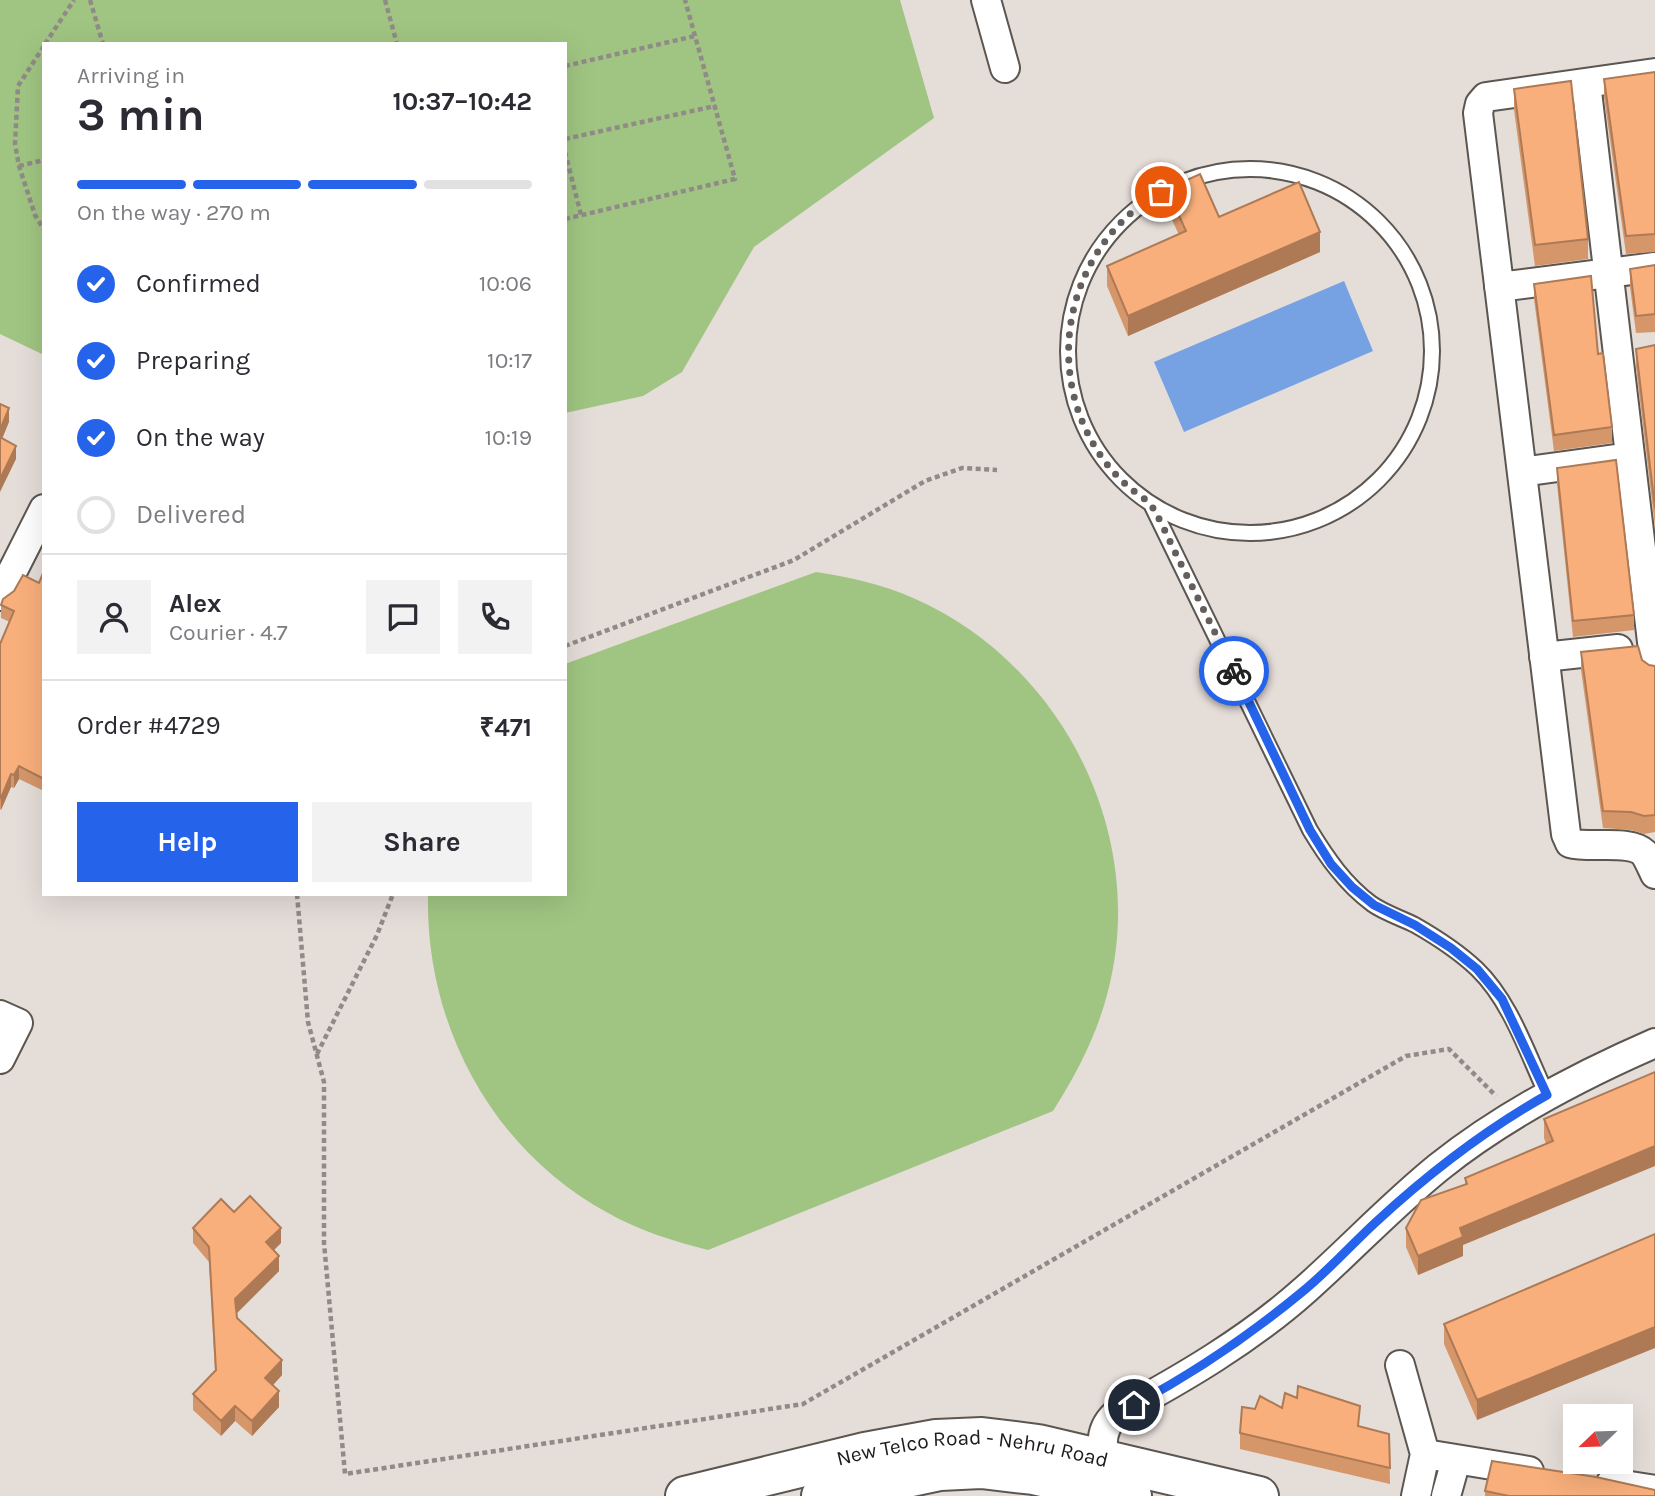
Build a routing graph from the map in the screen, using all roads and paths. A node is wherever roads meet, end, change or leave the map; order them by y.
1 (74, 0) edge
2 (90, 0) edge
3 (384, 0) edge
4 (685, 0) edge
5 (986, 0) edge
6 (695, 36) junction
7 (46, 42) edge
8 (102, 42) edge
9 (396, 42) edge
10 (42, 48) edge
11 (567, 66) edge
12 (1005, 68) dead end
13 (1655, 73) edge
14 (1586, 83) junction
15 (715, 106) junction
16 (567, 139) edge
17 (42, 160) edge
18 (567, 160) edge
19 (19, 166) junction
20 (581, 215) junction
21 (567, 218) edge
22 (42, 227) edge
23 (1655, 267) edge
24 (1608, 272) junction
25 (1499, 287) junction
26 (1630, 457) junction
27 (997, 470) dead end
28 (1522, 472) junction
29 (1152, 506) junction
30 (42, 513) edge
31 (1648, 542) edge
32 (0, 596) edge
33 (1652, 615) edge
34 (567, 645) edge
35 (1654, 656) edge
36 (1545, 657) junction
37 (1655, 874) edge
38 (297, 896) edge
39 (392, 896) edge
40 (0, 1015) edge
41 (1655, 1042) edge
42 (317, 1054) junction
43 (0, 1059) edge
44 (1547, 1095) junction
45 (1514, 1114) junction
46 (1400, 1365) dead end
47 (1425, 1454) junction
48 (1103, 1458) junction
49 (1456, 1460) junction
50 (1549, 1474) edge
51 (1588, 1480) edge
52 (1655, 1490) edge
53 (1126, 1495) edge
54 (685, 1496) edge
55 (821, 1496) edge
56 (1259, 1496) edge
57 (1416, 1496) edge
58 (1446, 1496) edge

1 - 7 path
2 - 8 path
3 - 9 path
4 - 6 path
5 - 12 street
6 - 11 path
6 - 15 path
10 - 19 path
13 - 14 street
14 - 24 street
14 - 25 street
15 - 16 path
15 - 20 path
17 - 19 path
18 - 20 path
19 - 22 path
20 - 21 path
23 - 24 street
24 - 25 street
24 - 26 street
25 - 28 street
26 - 28 street
26 - 31 street
27 - 34 path
28 - 36 street
29 - 29 lane
29 - 44 lane
30 - 32 street
31 - 33 street
33 - 35 street
35 - 36 street
36 - 37 street
38 - 42 path
39 - 42 path
40 - 43 street
41 - 44 street
42 - 45 path
44 - 45 street
45 - 48 street
46 - 47 street
47 - 49 street
47 - 57 street
48 - 53 street
48 - 54 street, New Telco Road - Nehru Road
48 - 56 street, New Telco Road - Nehru Road
49 - 50 street
49 - 58 street
51 - 52 street
53 - 55 street, New Telco Road - Nehru Road

